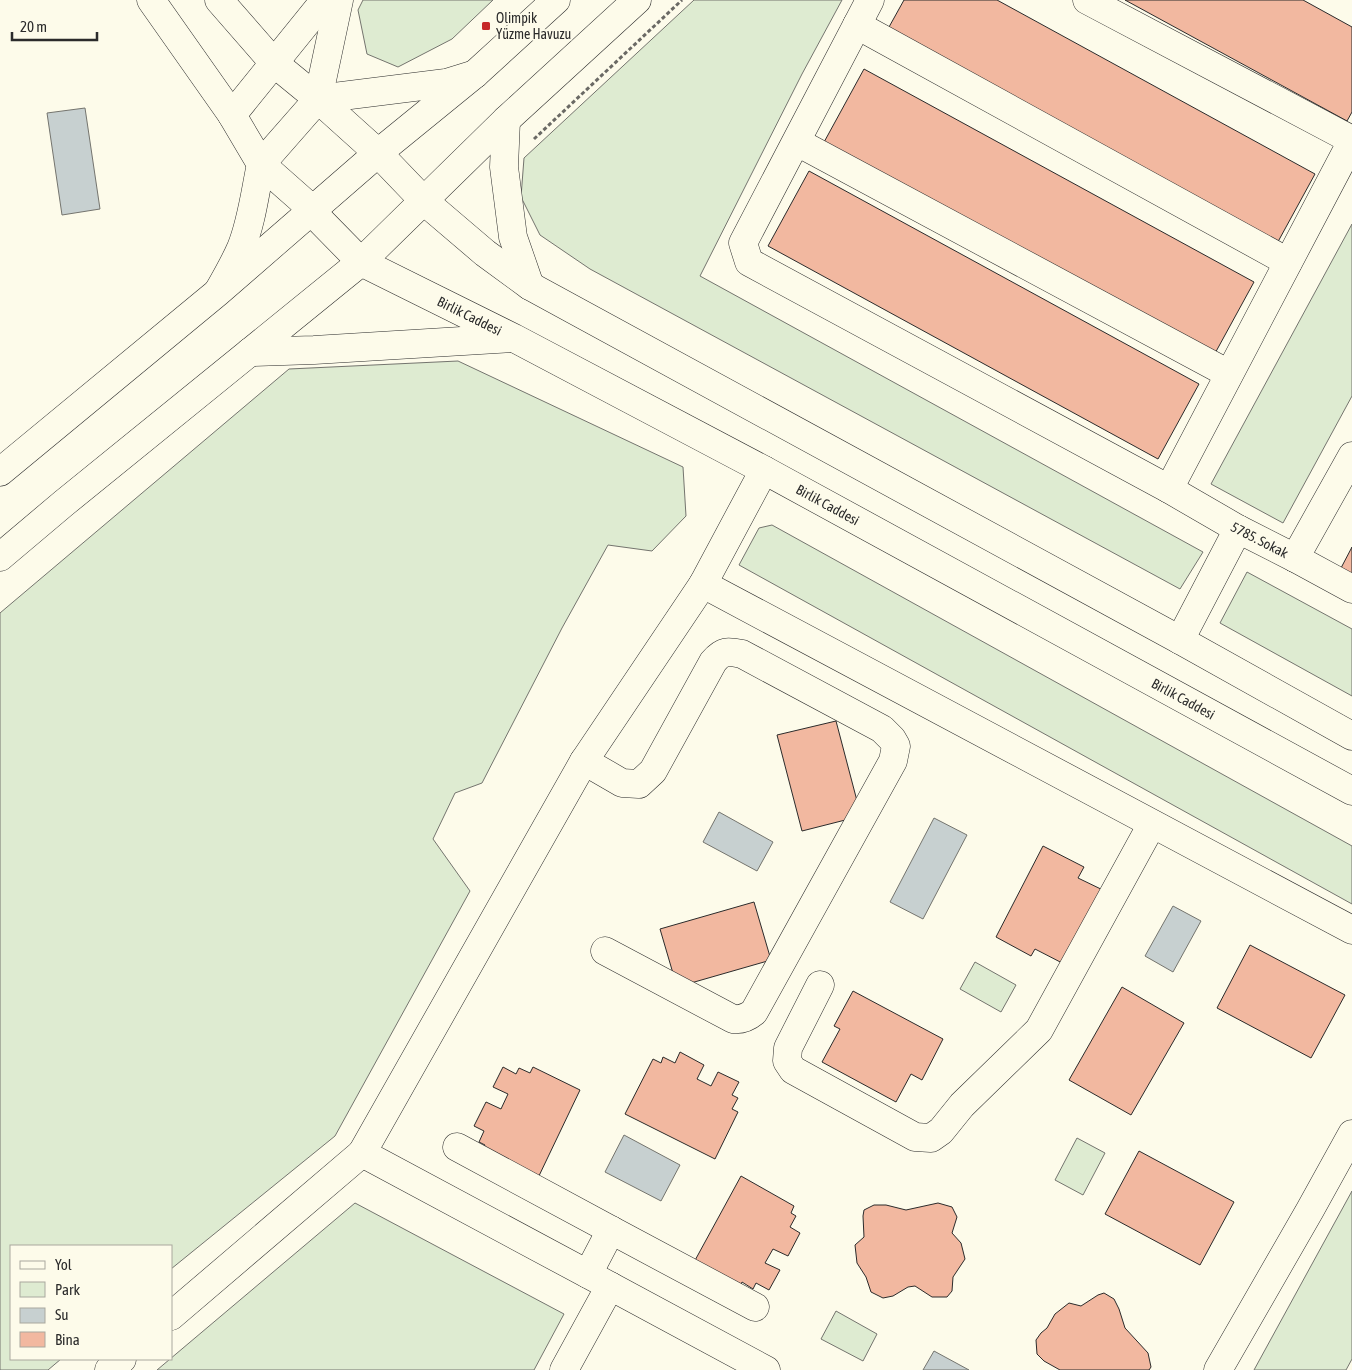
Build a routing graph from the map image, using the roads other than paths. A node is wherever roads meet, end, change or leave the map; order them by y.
1 (151, 0) edge
2 (219, 0) edge
3 (325, 0) edge
4 (339, 0) edge
5 (556, 0) edge
6 (637, 0) edge
7 (870, 0) edge
8 (1087, 0) edge
9 (857, 25) junction
10 (274, 63) junction
11 (475, 74) junction
12 (318, 99) junction
13 (232, 115) junction
14 (506, 120) junction
15 (1352, 141) edge
16 (797, 142) junction
17 (378, 153) junction
18 (261, 164) junction
19 (424, 201) junction
20 (311, 211) junction
21 (361, 262) junction
22 (1288, 262) junction
23 (530, 286) junction
24 (218, 292) junction
25 (514, 338) junction
26 (250, 352) junction
27 (1230, 374) junction
28 (1352, 456) edge
29 (764, 470) junction
30 (0, 472) edge
31 (1169, 489) junction
32 (1238, 529) junction
33 (0, 557) edge
34 (1295, 558) junction
35 (704, 584) junction
36 (1352, 589) edge
37 (1180, 640) junction
38 (1352, 736) edge
39 (584, 761) junction
40 (1352, 791) edge
41 (1152, 824) junction
42 (1352, 930) edge
43 (604, 951) dead end
44 (820, 986) dead end
45 (1352, 1134) edge
46 (457, 1146) dead end
47 (362, 1153) junction
48 (612, 1230) junction
49 (599, 1280) junction
50 (755, 1307) dead end
51 (172, 1315) edge
52 (121, 1360) edge
53 (109, 1370) edge
54 (564, 1370) edge
55 (766, 1370) edge
56 (1218, 1370) edge

1 - 13 street
2 - 10 street
3 - 10 street
4 - 12 street
5 - 11 street
6 - 14 street
7 - 9 street, 5785. Sokak
8 - 15 street
9 - 16 street, 5785. Sokak
9 - 22 street
10 - 12 street
10 - 13 street
11 - 12 street
11 - 17 street
12 - 17 street
12 - 18 street
13 - 18 street
14 - 19 street
14 - 23 street
15 - 22 street
16 - 27 street
16 - 31 street, 5785. Sokak
17 - 19 street
17 - 20 street
18 - 20 street, Birlik Caddesi
18 - 24 street
19 - 21 street
19 - 23 street
20 - 21 street, Birlik Caddesi
20 - 24 street
21 - 25 street, Birlik Caddesi
21 - 26 street
22 - 27 street
23 - 37 street
24 - 30 street
25 - 26 street
25 - 29 street, Birlik Caddesi
26 - 33 street
27 - 31 street
28 - 34 street
29 - 35 street
29 - 40 street, Birlik Caddesi
31 - 32 street, 5785. Sokak
32 - 34 street, 5785. Sokak
32 - 37 street
34 - 36 street, 5785. Sokak
35 - 39 street
35 - 41 street
37 - 38 street
39 - 43 street
39 - 47 street
41 - 42 street
41 - 44 street
45 - 56 street
46 - 48 street
47 - 49 street
47 - 51 street
48 - 49 street
48 - 50 street
49 - 54 street
49 - 55 street
52 - 53 street

